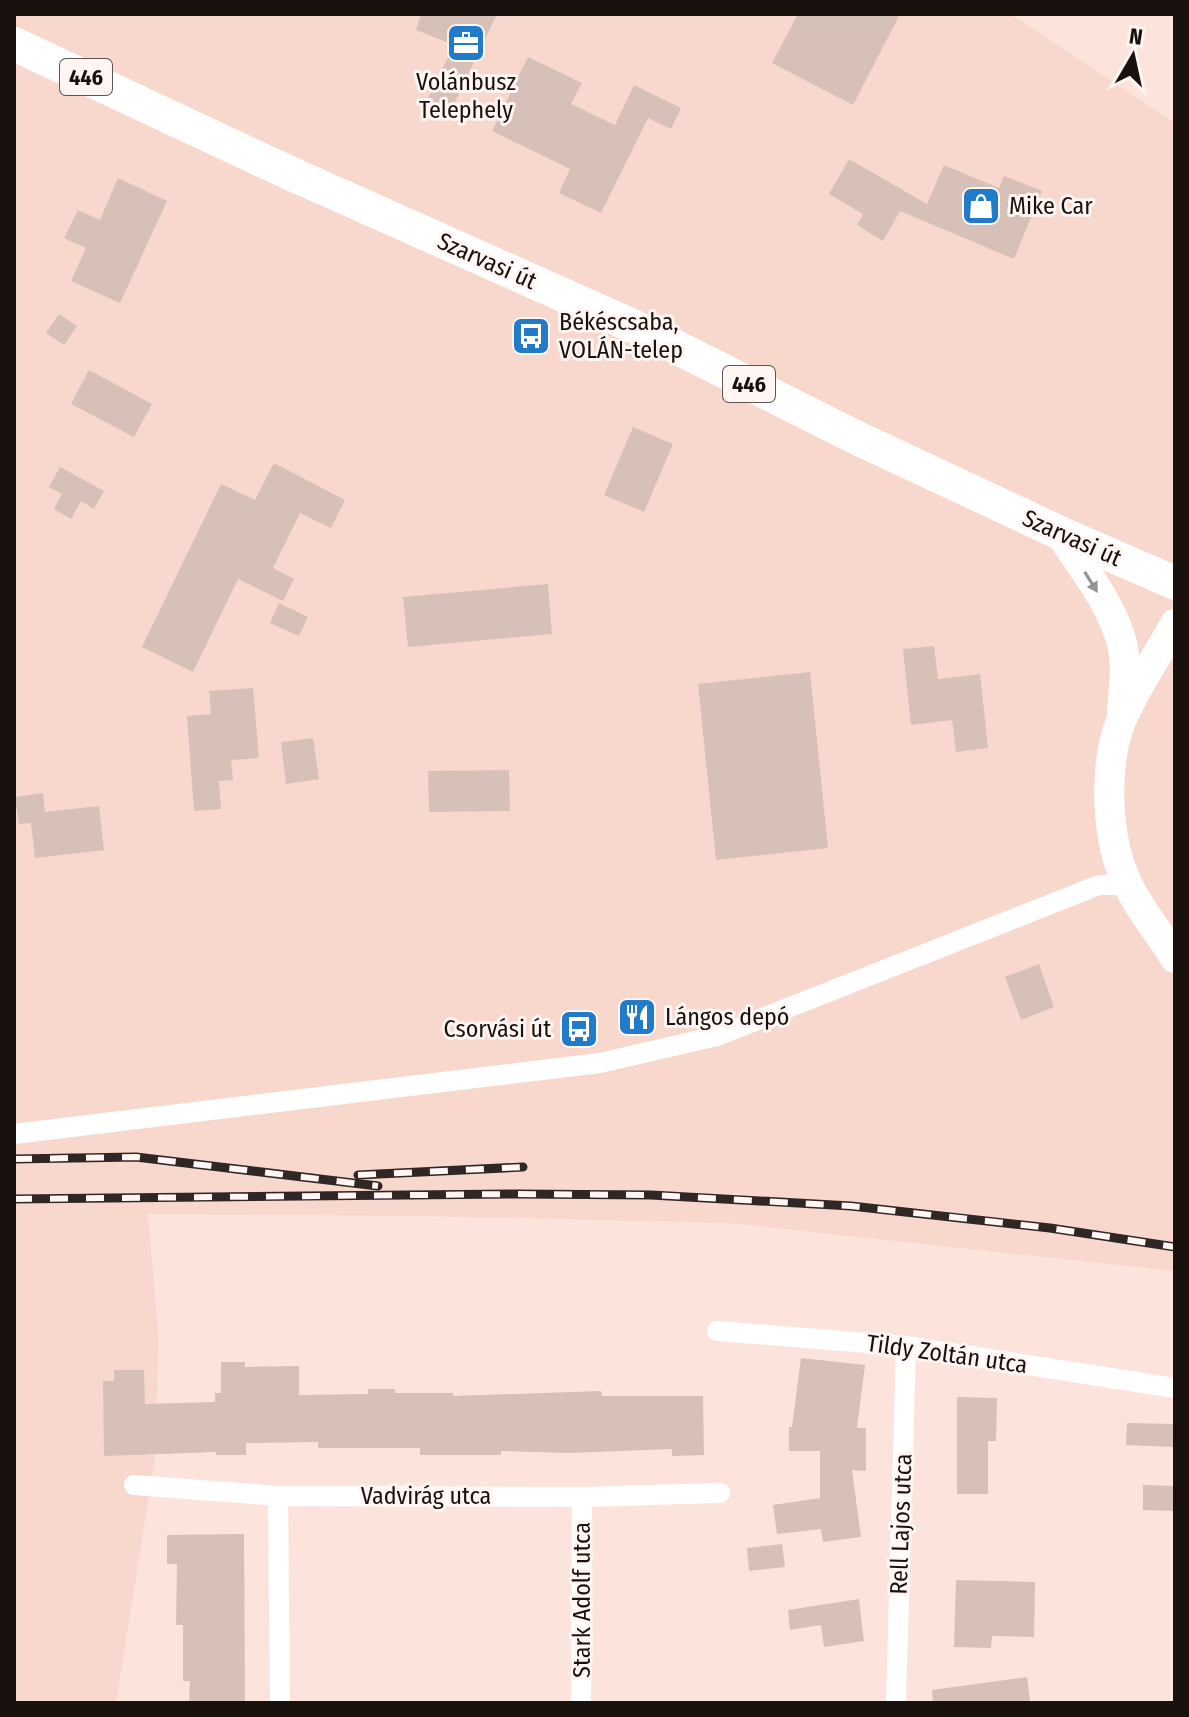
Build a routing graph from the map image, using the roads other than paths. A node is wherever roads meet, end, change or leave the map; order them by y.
1 (14, 44) edge
2 (1060, 533) junction
3 (1175, 583) edge
4 (1175, 624) edge
5 (1122, 721) junction
6 (1127, 885) junction
7 (1175, 958) edge
8 (14, 1134) edge
9 (717, 1331) dead end
10 (906, 1346) junction
11 (1175, 1388) edge
12 (134, 1485) dead end
13 (720, 1493) dead end
14 (278, 1496) junction
15 (582, 1497) junction
16 (280, 1703) edge
17 (581, 1703) edge
18 (896, 1703) edge

1 - 2 main road, Szarvasi út / 446
2 - 3 main road, Szarvasi út / 446
2 -> 5 street
4 - 5 street
5 - 6 street
6 - 7 street
6 - 8 street
9 - 10 street, Tildy Zoltán utca
10 - 11 street, Tildy Zoltán utca
10 - 18 street, Rell Lajos utca
12 - 14 street, Vadvirág utca
13 - 15 street, Vadvirág utca
14 - 15 street, Vadvirág utca
14 - 16 street
15 - 17 street, Stark Adolf utca

